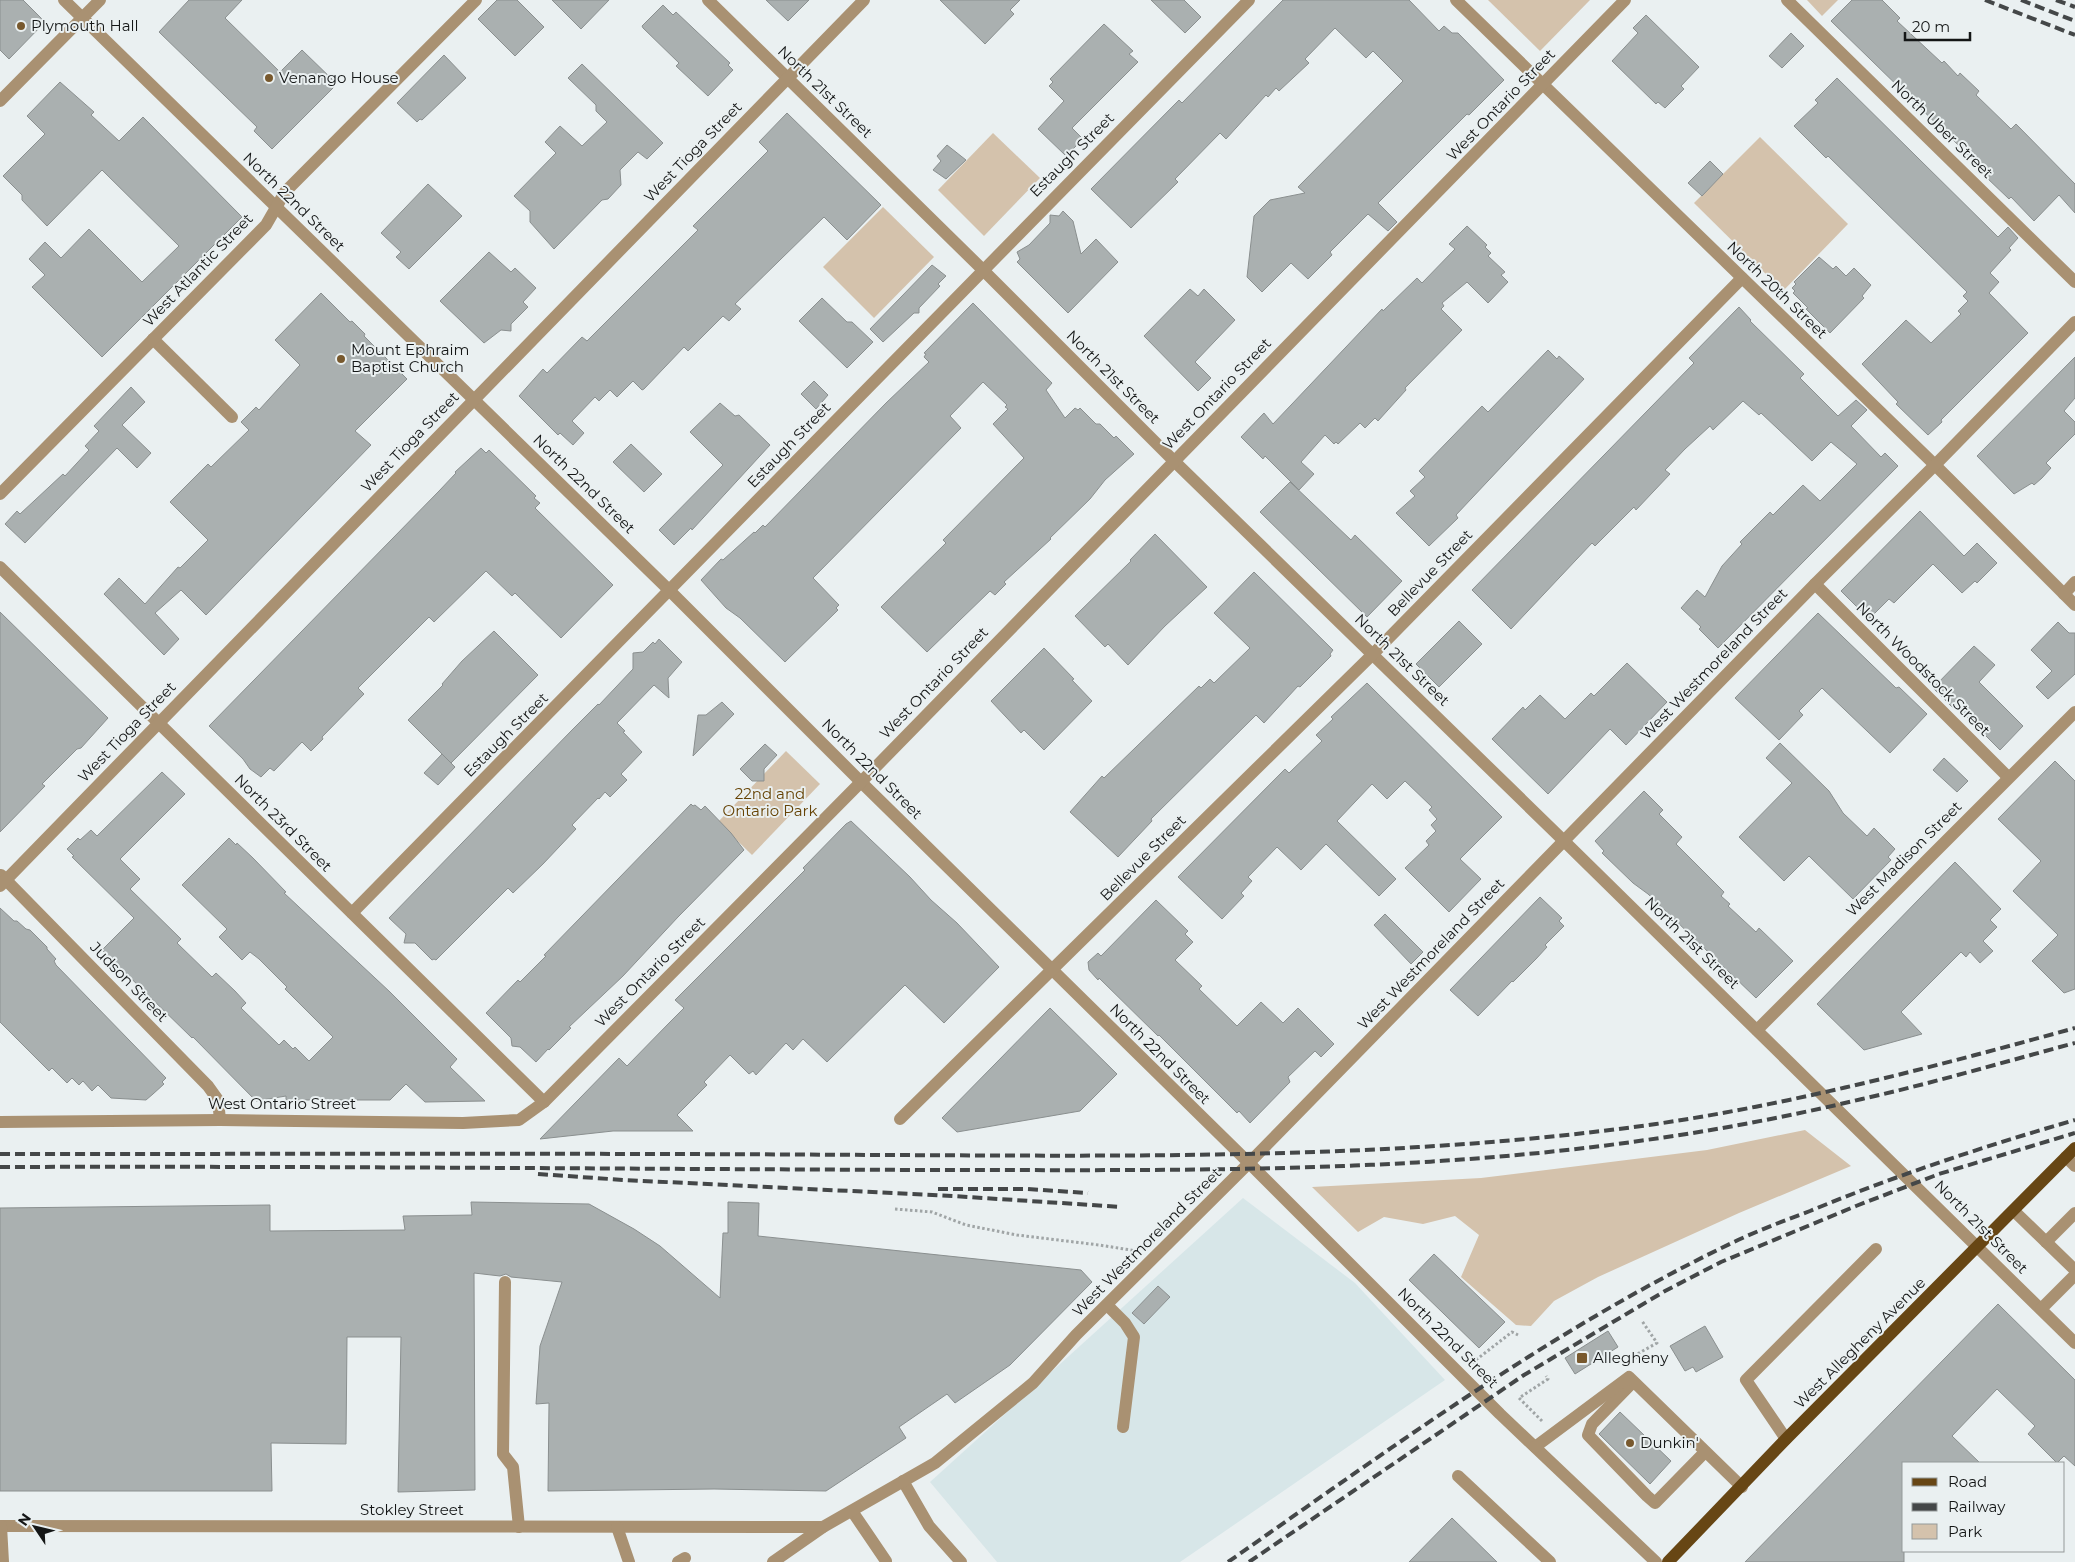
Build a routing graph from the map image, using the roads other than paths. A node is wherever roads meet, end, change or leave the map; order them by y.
1 (64, 0) edge
2 (100, 0) edge
3 (476, 0) edge
4 (708, 0) edge
5 (864, 0) edge
6 (1249, 0) edge
7 (1456, 0) edge
8 (1625, 0) edge
9 (1787, 0) edge
10 (82, 18) junction
11 (787, 78) junction
12 (1543, 85) junction
13 (0, 101) edge
14 (276, 207) junction
15 (982, 269) junction
16 (1742, 278) junction
17 (2075, 282) edge
18 (2075, 322) edge
19 (153, 339) junction
20 (475, 400) junction
21 (232, 416) dead end
22 (1174, 461) junction
23 (1935, 465) junction
24 (0, 494) edge
25 (0, 567) edge
26 (2075, 582) edge
27 (1815, 584) junction
28 (670, 591) junction
29 (2064, 594) junction
30 (2075, 605) edge
31 (1373, 654) junction
32 (2075, 712) edge
33 (158, 722) junction
34 (2008, 777) junction
35 (861, 782) junction
36 (1564, 841) junction
37 (2, 880) edge
38 (352, 913) junction
39 (1052, 970) junction
40 (1758, 1030) junction
41 (544, 1102) junction
42 (220, 1120) junction
43 (900, 1120) dead end
44 (0, 1122) edge
45 (2072, 1157) edge
46 (1249, 1163) junction
47 (2014, 1210) junction
48 (2075, 1213) edge
49 (2046, 1242) junction
50 (1978, 1247) junction
51 (1876, 1249) dead end
52 (2075, 1270) edge
53 (2075, 1275) edge
54 (505, 1282) dead end
55 (1107, 1305) junction
56 (2041, 1310) junction
57 (2075, 1343) edge
58 (1633, 1382) junction
59 (1123, 1427) dead end
60 (1786, 1439) junction
61 (1535, 1447) junction
62 (1705, 1452) junction
63 (1458, 1476) dead end
64 (903, 1481) junction
65 (1742, 1487) junction
66 (852, 1511) junction
67 (1, 1526) edge
68 (519, 1527) junction
69 (617, 1527) junction
70 (823, 1528) junction
71 (886, 1561) edge
72 (3, 1562) edge
73 (629, 1562) edge
74 (773, 1562) edge
75 (961, 1562) edge
76 (1550, 1562) edge
77 (1656, 1562) edge
78 (1668, 1562) edge

1 - 10 street, North 22nd Street
2 - 10 street
3 - 14 street, West Atlantic Street
4 - 11 street, North 21st Street
5 - 11 street, West Tioga Street
6 - 15 street, Estaugh Street
7 - 12 street, North 20th Street
8 - 12 street, West Ontario Street
9 - 17 street, North Uber Street
10 - 13 street
10 - 14 street, North 22nd Street
11 - 15 street, North 21st Street
11 - 20 street, West Tioga Street
12 - 16 street, North 20th Street
12 - 22 street, West Ontario Street
14 - 19 street, West Atlantic Street
14 - 20 street, North 22nd Street
15 - 22 street, North 21st Street
15 - 28 street, Estaugh Street
16 - 23 street, North 20th Street
16 - 31 street, Bellevue Street
18 - 23 street, West Westmoreland Street
19 - 21 street
19 - 24 street, West Atlantic Street
20 - 28 street, North 22nd Street
20 - 33 street, West Tioga Street
22 - 31 street, North 21st Street
22 - 35 street, West Ontario Street
23 - 27 street, West Westmoreland Street
23 - 29 street, North 20th Street
25 - 33 street, North 23rd Street
26 - 29 street
27 - 34 street, North Woodstock Street
27 - 36 street, West Westmoreland Street
28 - 35 street, North 22nd Street
28 - 38 street, Estaugh Street
29 - 30 street, North 20th Street
31 - 36 street, North 21st Street
31 - 39 street, Bellevue Street
32 - 34 street, West Madison Street
33 - 37 street, West Tioga Street
33 - 38 street, North 23rd Street
34 - 40 street, West Madison Street
35 - 39 street, North 22nd Street
35 - 41 street, West Ontario Street
36 - 40 street, North 21st Street
36 - 46 street, West Westmoreland Street
37 - 42 street, Judson Street
38 - 41 street, North 23rd Street
39 - 43 street, Bellevue Street
39 - 46 street, North 22nd Street
40 - 50 street, North 21st Street
41 - 42 street, West Ontario Street
42 - 44 street, West Ontario Street
45 - 47 main road, West Allegheny Avenue
46 - 55 street, West Westmoreland Street
46 - 61 street, North 22nd Street
47 - 49 street
47 - 50 main road, West Allegheny Avenue
48 - 49 street
49 - 52 street
50 - 56 street, North 21st Street
50 - 60 main road, West Allegheny Avenue
51 - 60 street
53 - 56 street
54 - 68 street
55 - 59 street
55 - 64 street, West Westmoreland Street
56 - 57 street, North 21st Street
58 - 61 street
58 - 62 street
58 - 62 street
60 - 65 main road, West Allegheny Avenue
61 - 77 street, North 22nd Street
62 - 65 street
63 - 76 street
64 - 66 street, West Westmoreland Street
64 - 75 street
65 - 78 main road, West Allegheny Avenue
66 - 70 street, West Westmoreland Street
66 - 71 street
67 - 68 street, Stokley Street
67 - 72 street
68 - 69 street, Stokley Street
69 - 70 street, Stokley Street
69 - 73 street
70 - 74 street, West Westmoreland Street

